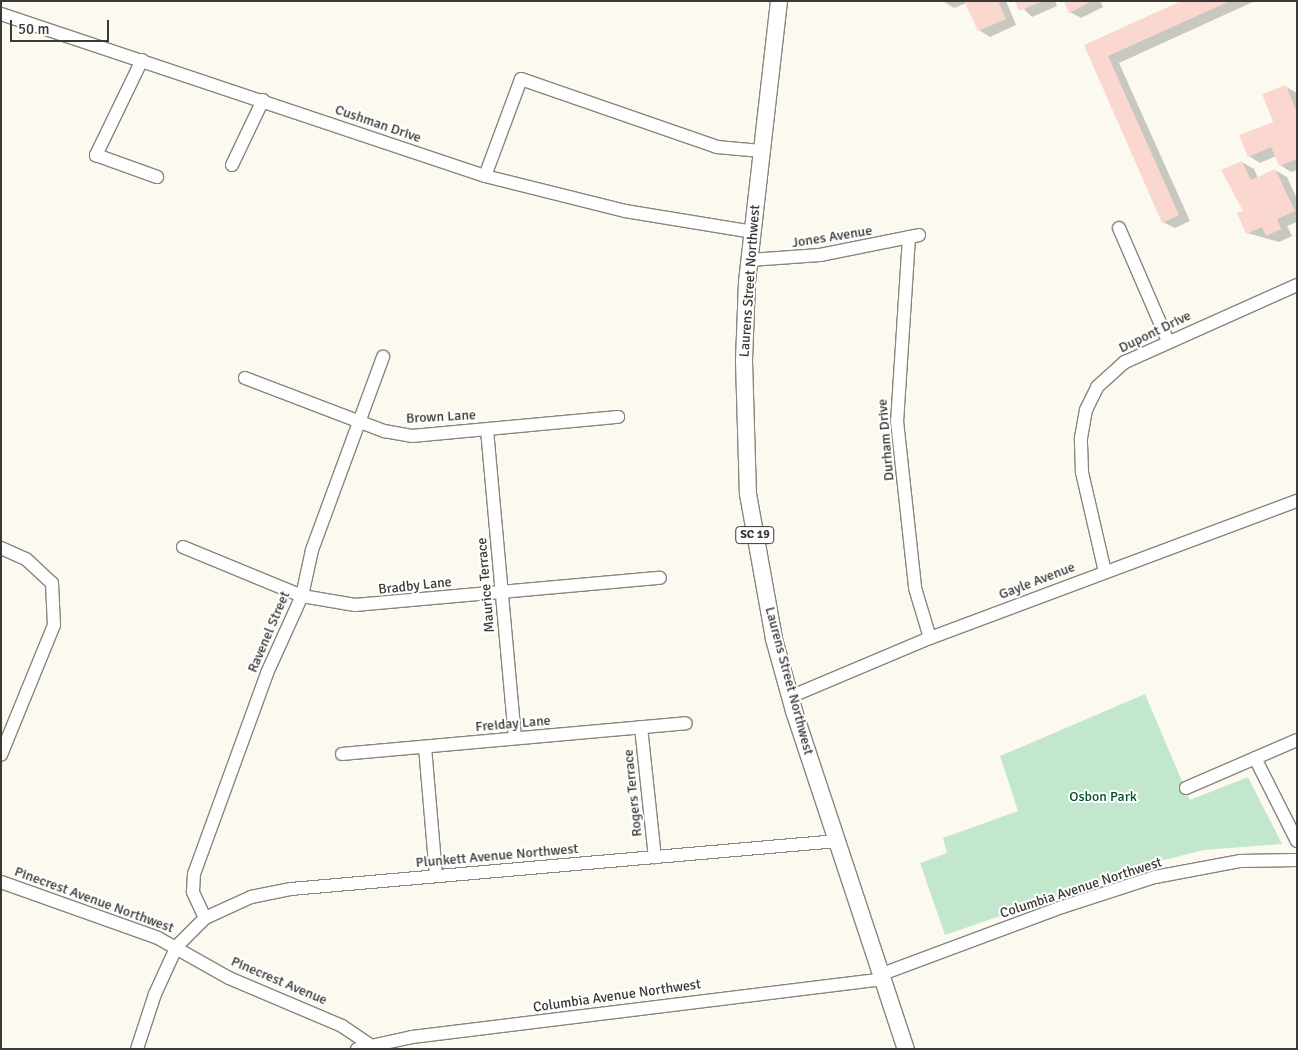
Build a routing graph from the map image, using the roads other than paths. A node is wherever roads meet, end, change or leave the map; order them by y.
1 (780, 1) edge
2 (1, 14) edge
3 (142, 60) junction
4 (262, 100) junction
5 (761, 151) junction
6 (232, 165) dead end
7 (485, 176) junction
8 (156, 177) dead end
9 (1119, 228) dead end
10 (753, 232) junction
11 (914, 236) joint
12 (750, 260) junction
13 (1297, 286) edge
14 (1168, 341) junction
15 (383, 357) dead end
16 (245, 378) dead end
17 (618, 417) dead end
18 (361, 422) junction
19 (487, 430) junction
20 (1297, 501) edge
21 (183, 547) dead end
22 (1, 548) edge
23 (1105, 572) junction
24 (660, 578) dead end
25 (501, 592) junction
26 (302, 596) junction
27 (930, 638) junction
28 (790, 698) junction
29 (686, 723) dead end
30 (642, 727) junction
31 (515, 738) junction
32 (1297, 740) edge
33 (425, 747) junction
34 (342, 754) dead end
35 (1, 755) edge
36 (1255, 758) junction
37 (1186, 788) dead end
38 (837, 841) junction
39 (1297, 841) edge
40 (654, 857) junction
41 (1297, 860) edge
42 (436, 876) junction
43 (1, 882) edge
44 (205, 918) junction
45 (177, 946) junction
46 (882, 977) junction
47 (363, 1046) edge
48 (137, 1049) edge
49 (906, 1049) edge

1 - 5 main road, Laurens Street Northwest / SC 19
2 - 3 street, Cushman Drive
3 - 4 street, Cushman Drive
3 - 8 street
4 - 6 street
4 - 7 street, Cushman Drive
5 - 7 street
5 - 10 main road, Laurens Street Northwest / SC 19
7 - 10 street, Cushman Drive
9 - 14 street
10 - 12 main road, Laurens Street Northwest / SC 19
11 - 12 street, Jones Avenue
11 - 27 street, Durham Drive
12 - 28 main road, Laurens Street Northwest / SC 19
13 - 14 street, Dupont Drive
14 - 23 street, Dupont Drive
15 - 18 street, Ravenel Street
16 - 18 street, Brown Lane
17 - 19 street, Brown Lane
18 - 19 street, Brown Lane
18 - 26 street, Ravenel Street
19 - 25 street, Maurice Terrace
20 - 23 street, Gayle Avenue
21 - 26 street, Bradby Lane
22 - 35 street
23 - 27 street, Gayle Avenue
24 - 25 street, Bradby Lane
25 - 26 street, Bradby Lane
25 - 31 street, Maurice Terrace
26 - 44 street, Ravenel Street
27 - 28 street, Gayle Avenue
28 - 38 main road, Laurens Street Northwest / SC 19
29 - 30 street, Freiday Lane
30 - 31 street, Freiday Lane
30 - 40 street, Rogers Terrace
31 - 33 street, Freiday Lane
32 - 36 street
33 - 34 street, Freiday Lane
33 - 42 street
36 - 37 street
36 - 39 street
38 - 40 street, Plunkett Avenue Northwest
38 - 46 main road, Laurens Street Northwest / SC 19
40 - 42 street, Plunkett Avenue Northwest
41 - 46 street, Columbia Avenue Northwest
42 - 44 street, Plunkett Avenue Northwest
43 - 45 street, Pinecrest Avenue Northwest
44 - 45 street, Plunkett Avenue Northwest
45 - 47 street, Pinecrest Avenue
45 - 48 street
46 - 47 street, Columbia Avenue Northwest
46 - 49 main road, Laurens Street Northwest / SC 19

